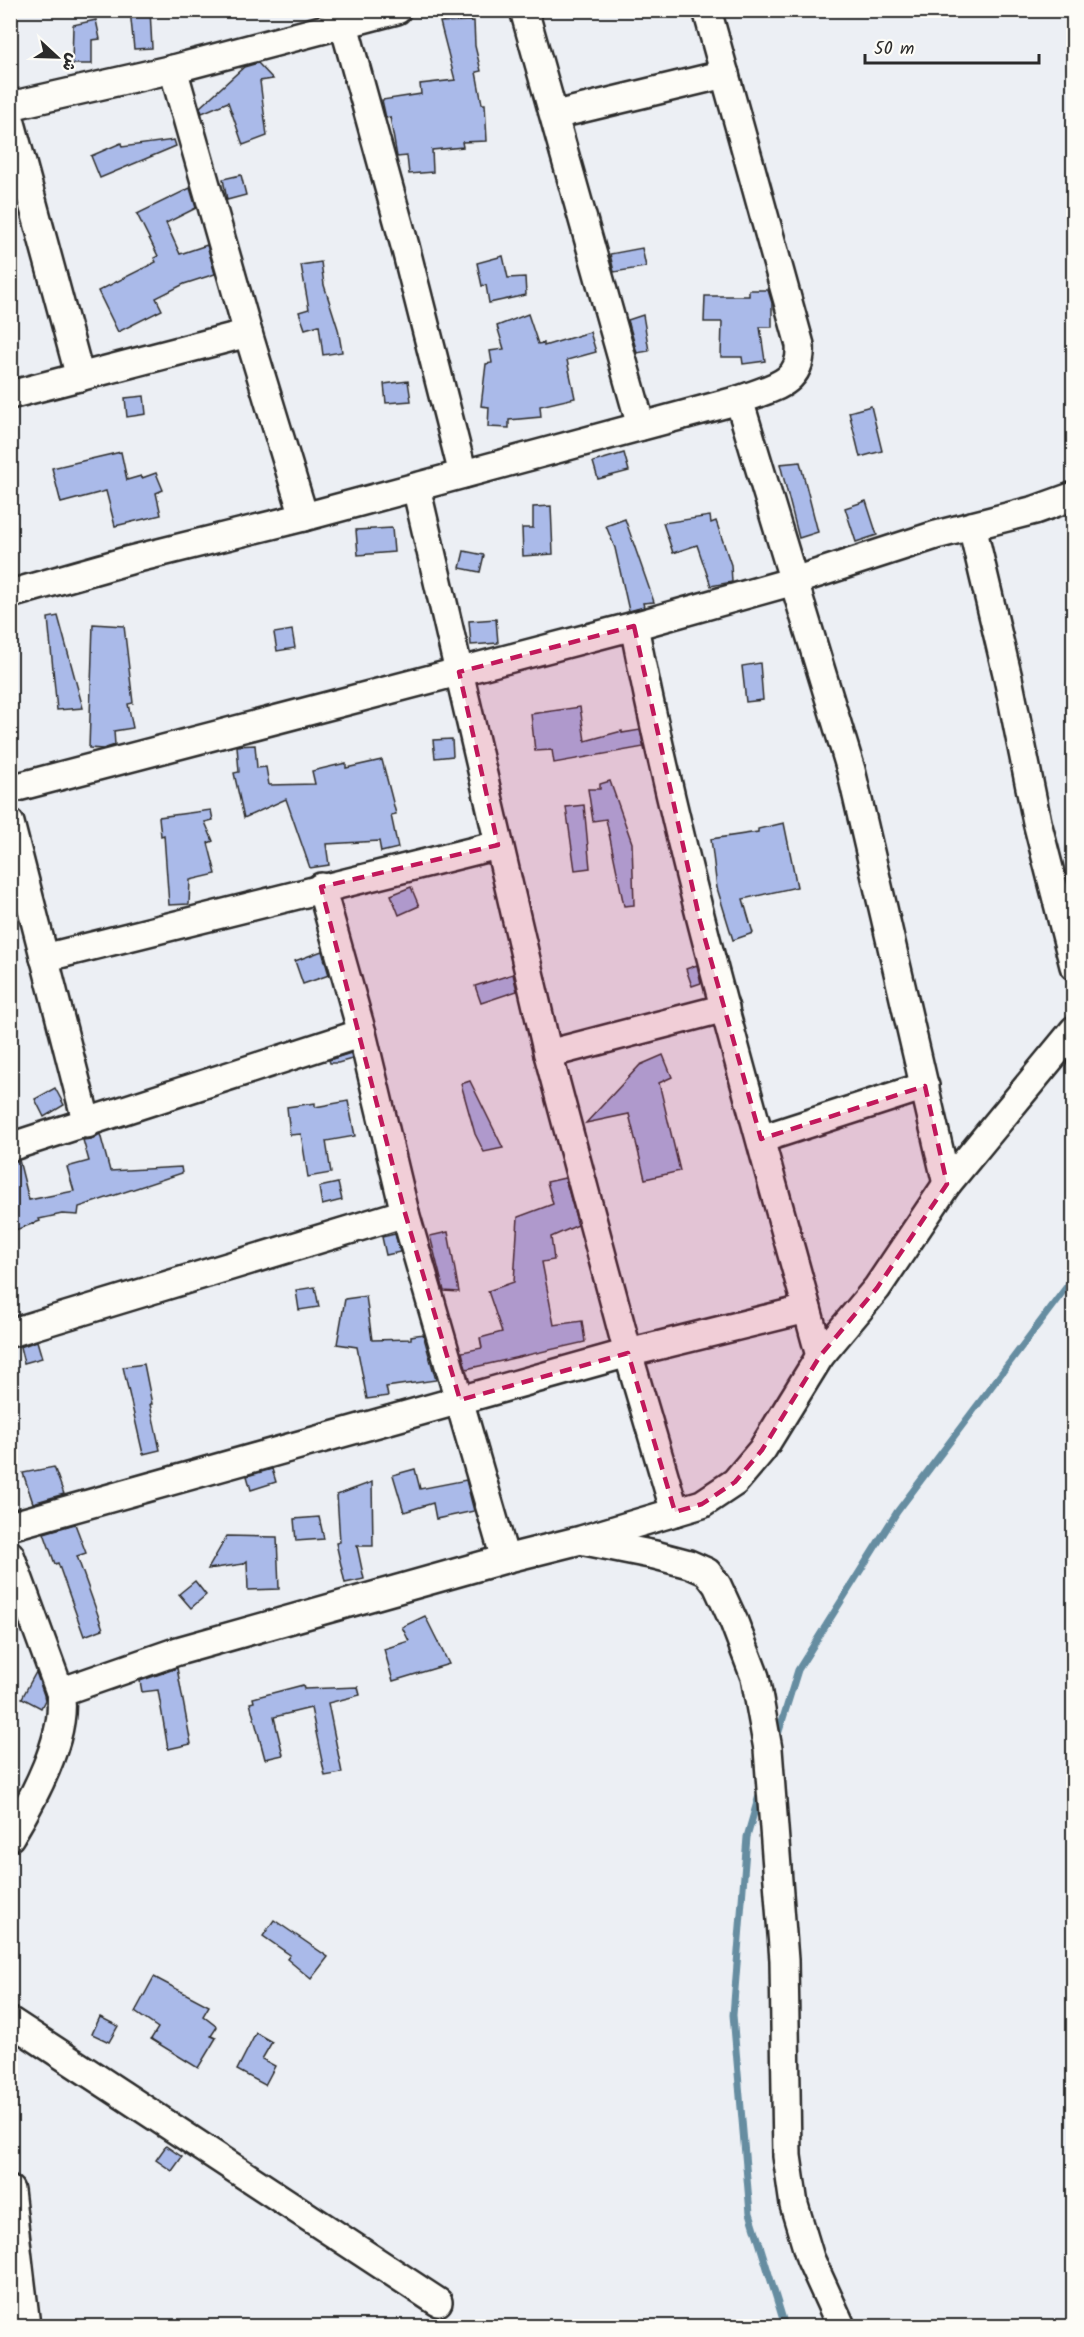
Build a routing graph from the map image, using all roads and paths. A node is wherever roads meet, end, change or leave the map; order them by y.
1 (397, 10) edge
2 (524, 10) edge
3 (708, 10) edge
4 (344, 24) junction
5 (173, 69) junction
6 (725, 74) junction
7 (10, 106) edge
8 (555, 115) junction
9 (10, 119) edge
10 (248, 333) junction
11 (80, 376) junction
12 (10, 394) edge
13 (740, 400) junction
14 (641, 426) junction
15 (463, 474) junction
16 (416, 487) junction
17 (1074, 496) edge
18 (304, 516) junction
19 (972, 525) junction
20 (794, 581) junction
21 (10, 594) edge
22 (634, 626) junction
23 (459, 672) junction
24 (10, 789) edge
25 (10, 823) edge
26 (498, 845) junction
27 (321, 887) junction
28 (44, 958) junction
29 (1074, 966) edge
30 (725, 1008) junction
31 (1074, 1030) edge
32 (362, 1033) junction
33 (548, 1054) junction
34 (925, 1086) junction
35 (87, 1124) junction
36 (761, 1139) junction
37 (10, 1148) edge
38 (947, 1184) junction
39 (405, 1213) junction
40 (807, 1309) junction
41 (10, 1333) edge
42 (628, 1353) junction
43 (820, 1356) junction
44 (460, 1400) junction
45 (675, 1512) junction
46 (10, 1526) edge
47 (581, 1540) junction
48 (10, 1555) edge
49 (505, 1559) junction
50 (60, 1692) junction
51 (10, 1837) edge
52 (10, 2021) edge
53 (10, 2190) edge
54 (438, 2302) dead end
55 (26, 2326) edge
56 (841, 2326) edge

1 - 4 street
2 - 8 street
3 - 6 street
4 - 5 street
4 - 15 street
5 - 7 street
5 - 10 street
6 - 8 street
6 - 13 street
8 - 14 street
9 - 11 street
10 - 11 street
10 - 18 street
11 - 12 street
13 - 14 street
13 - 20 street
14 - 15 street
15 - 16 street
16 - 18 street
16 - 23 street
17 - 19 street
18 - 21 street
19 - 20 street
19 - 29 street
20 - 22 street
20 - 34 street
22 - 23 street
22 - 30 street
23 - 24 street
23 - 26 street
25 - 28 street
26 - 27 street
26 - 33 street
27 - 28 street
27 - 32 street
28 - 35 street
30 - 33 street
30 - 36 street
31 - 38 street
32 - 35 street
32 - 39 street
33 - 42 street
34 - 36 street
34 - 38 street
35 - 37 street
36 - 40 street
38 - 43 street
39 - 41 street
39 - 44 street
40 - 42 street
40 - 43 street
42 - 44 street
42 - 45 street
43 - 45 street
44 - 46 street
44 - 49 street
45 - 47 street
47 - 49 street
47 - 56 street
48 - 50 street
49 - 50 street
50 - 51 street
52 - 54 street
53 - 55 street

